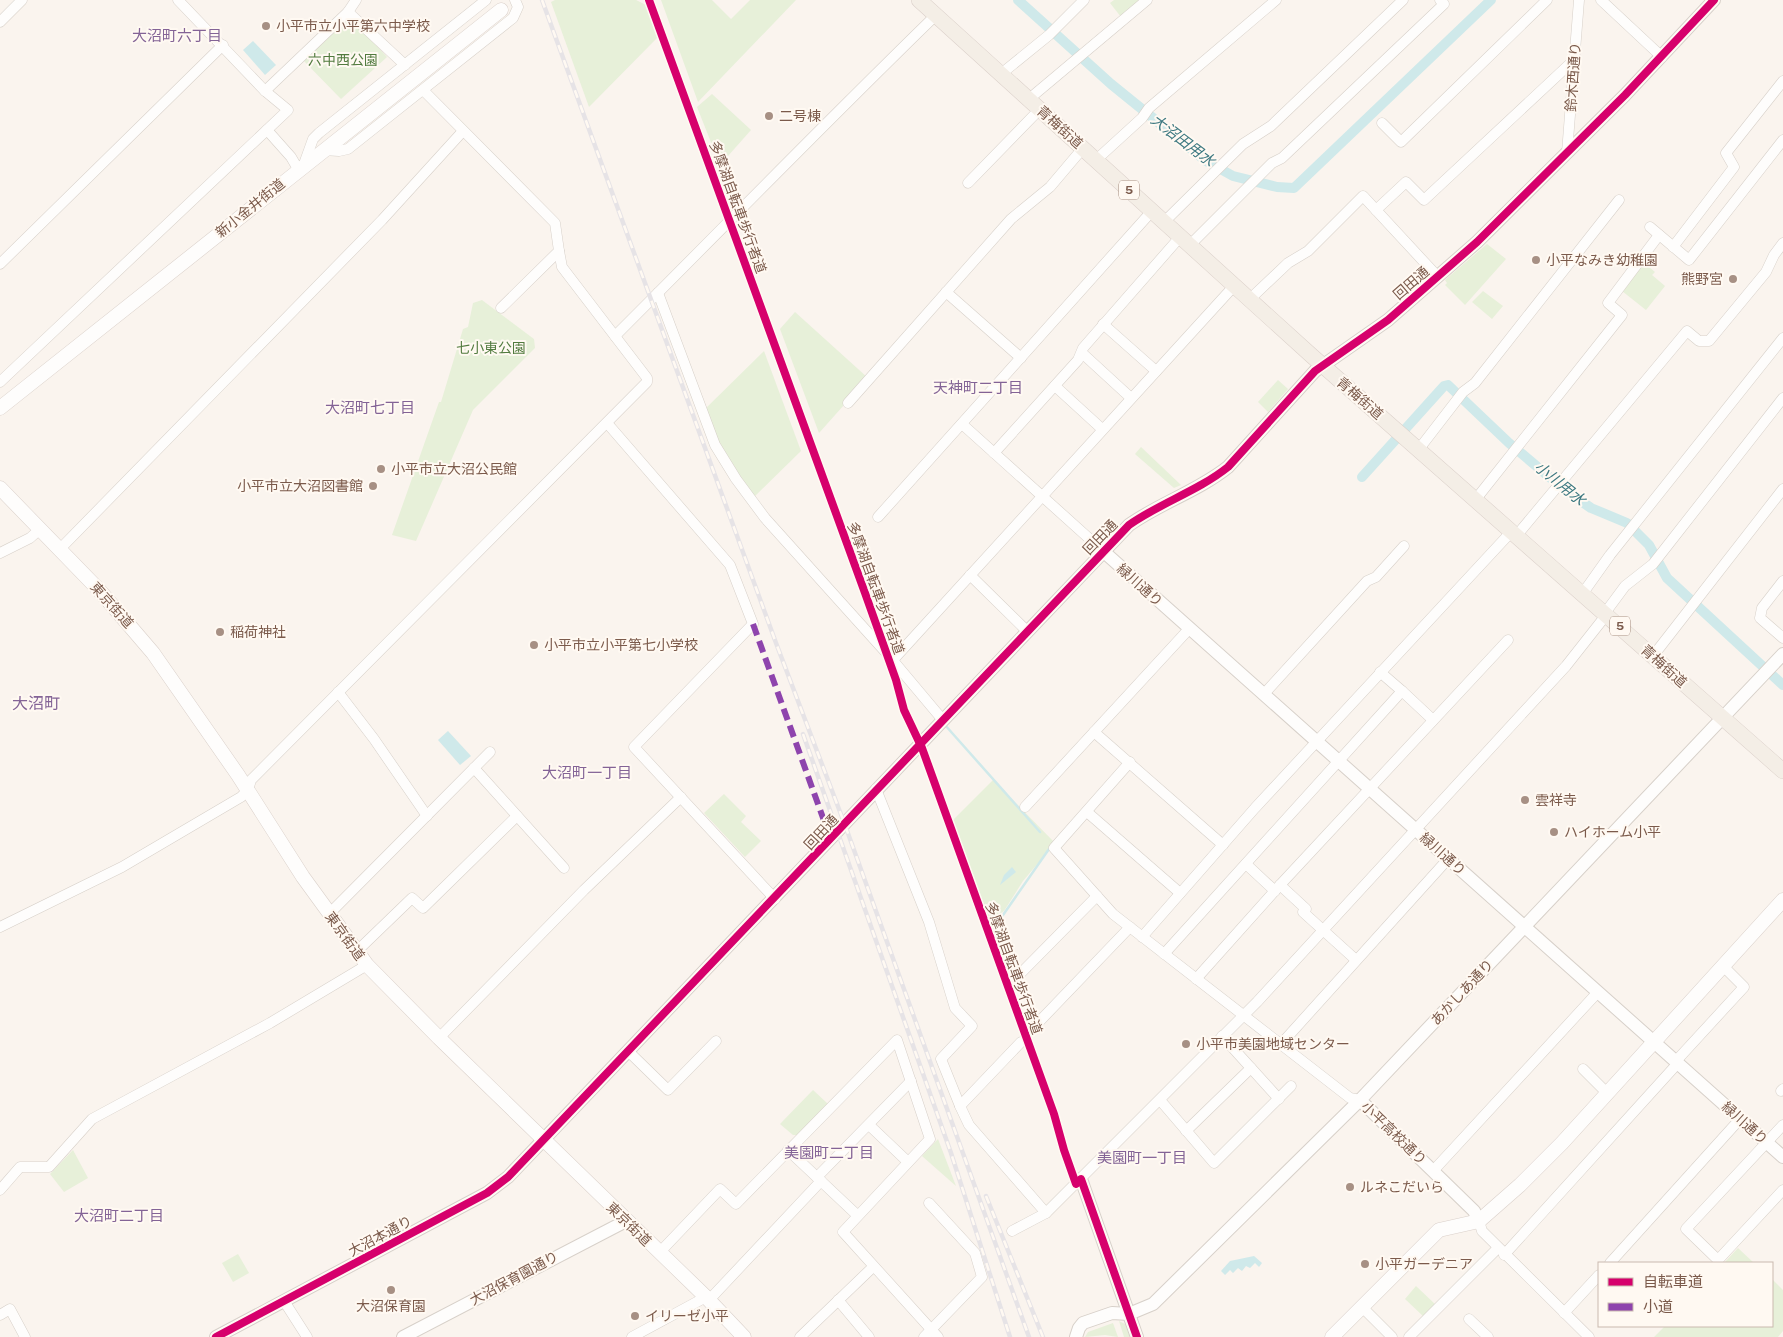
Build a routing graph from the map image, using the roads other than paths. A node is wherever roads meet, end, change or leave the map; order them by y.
1 (22, 0) edge
2 (178, 0) edge
3 (356, 0) edge
4 (486, 0) edge
5 (515, 0) edge
6 (919, 0) edge
7 (1084, 0) edge
8 (1147, 0) edge
9 (1276, 0) edge
10 (1403, 0) edge
11 (1440, 0) edge
12 (1547, 0) edge
13 (1579, 0) edge
14 (1601, 0) edge
15 (1714, 0) edge
16 (501, 10) dead end
17 (348, 12) junction
18 (936, 15) junction
19 (0, 22) edge
20 (223, 46) junction
21 (1662, 57) junction
22 (1574, 60) junction
23 (405, 65) junction
24 (1001, 74) junction
25 (1783, 81) edge
26 (423, 90) junction
27 (266, 91) junction
28 (1034, 104) junction
29 (1382, 123) dead end
30 (267, 130) junction
31 (463, 131) junction
32 (1783, 140) edge
33 (1084, 148) junction
34 (323, 150) junction
35 (1567, 153) junction
36 (1096, 160) junction
37 (301, 167) junction
38 (968, 183) dead end
39 (1619, 200) dead end
40 (1376, 210) junction
41 (1152, 211) junction
42 (1164, 222) junction
43 (1650, 227) dead end
44 (1660, 235) junction
45 (1185, 241) junction
46 (1783, 242) edge
47 (1673, 247) junction
48 (559, 251) junction
49 (0, 264) edge
50 (1438, 277) junction
51 (1234, 286) junction
52 (946, 292) junction
53 (658, 293) junction
54 (1249, 300) junction
55 (501, 308) dead end
56 (1103, 324) junction
57 (615, 336) junction
58 (1783, 338) edge
59 (1082, 353) junction
60 (1021, 358) junction
61 (1322, 365) junction
62 (1156, 371) junction
63 (0, 382) edge
64 (1055, 386) junction
65 (1131, 398) junction
66 (1783, 398) edge
67 (848, 403) dead end
68 (0, 408) edge
69 (608, 423) junction
70 (962, 424) junction
71 (1102, 429) junction
72 (1419, 449) junction
73 (994, 453) junction
74 (0, 488) edge
75 (1783, 489) edge
76 (1042, 496) junction
77 (1476, 500) junction
78 (878, 517) dead end
79 (39, 530) junction
80 (1514, 533) junction
81 (1404, 546) dead end
82 (59, 550) junction
83 (1103, 551) junction
84 (0, 553) edge
85 (970, 575) junction
86 (1783, 581) edge
87 (1583, 593) junction
88 (1606, 614) junction
89 (1189, 629) junction
90 (1027, 631) junction
91 (1783, 638) edge
92 (1508, 640) dead end
93 (1783, 654) edge
94 (1653, 656) junction
95 (893, 660) junction
96 (1380, 672) junction
97 (338, 692) junction
98 (1402, 692) junction
99 (1264, 694) junction
100 (1723, 717) junction
101 (942, 719) junction
102 (1433, 720) junction
103 (1094, 732) junction
104 (1316, 742) junction
105 (490, 752) dead end
106 (1130, 762) junction
107 (1339, 762) junction
108 (474, 768) junction
109 (1783, 771) edge
110 (1369, 788) junction
111 (248, 790) junction
112 (876, 790) junction
113 (681, 797) junction
114 (1024, 807) dead end
115 (1087, 812) junction
116 (427, 816) junction
117 (517, 816) junction
118 (1414, 829) junction
119 (1223, 845) junction
120 (1448, 859) junction
121 (1246, 864) junction
122 (564, 868) dead end
123 (1277, 888) junction
124 (1180, 893) junction
125 (1097, 896) junction
126 (775, 899) junction
127 (1783, 900) edge
128 (329, 914) junction
129 (1524, 926) junction
130 (0, 927) edge
131 (1130, 928) junction
132 (1323, 930) junction
133 (1142, 937) junction
134 (356, 952) junction
135 (1164, 954) junction
136 (1356, 960) junction
137 (367, 966) junction
138 (1723, 966) junction
139 (1018, 977) dead end
140 (1196, 979) junction
141 (1598, 992) junction
142 (1244, 1014) junction
143 (1034, 1027) dead end
144 (1222, 1036) junction
145 (438, 1038) junction
146 (716, 1041) dead end
147 (1653, 1041) junction
148 (1021, 1042) dead end
149 (1282, 1043) junction
150 (628, 1052) junction
151 (1677, 1062) junction
152 (1251, 1068) junction
153 (1583, 1069) dead end
154 (911, 1081) junction
155 (1292, 1086) dead end
156 (1607, 1093) junction
157 (1279, 1098) junction
158 (1160, 1100) junction
159 (1360, 1100) junction
160 (960, 1106) junction
161 (1740, 1119) junction
162 (869, 1125) junction
163 (1783, 1125) edge
164 (1186, 1131) junction
165 (544, 1141) junction
166 (1766, 1142) junction
167 (788, 1150) junction
168 (1783, 1157) edge
169 (908, 1162) junction
170 (1433, 1172) junction
171 (819, 1179) junction
172 (1081, 1179) junction
173 (0, 1190) edge
174 (1783, 1190) edge
175 (930, 1203) dead end
176 (1046, 1213) junction
177 (857, 1215) junction
178 (626, 1221) junction
179 (1479, 1221) junction
180 (1012, 1231) dead end
181 (1501, 1251) junction
182 (659, 1253) junction
183 (1611, 1262) edge
184 (873, 1267) junction
185 (1598, 1276) edge
186 (707, 1298) junction
187 (838, 1300) junction
188 (284, 1301) junction
189 (1362, 1307) junction
190 (1564, 1313) junction
191 (1129, 1314) junction
192 (0, 1315) edge
193 (1469, 1319) dead end
194 (935, 1333) edge
195 (1586, 1336) edge
196 (25, 1337) edge
197 (216, 1337) edge
198 (308, 1337) edge
199 (403, 1337) edge
200 (632, 1337) edge
201 (744, 1337) edge
202 (800, 1337) edge
203 (870, 1337) edge
204 (924, 1337) edge
205 (1076, 1337) edge
206 (1137, 1337) edge
207 (1332, 1337) edge
208 (1392, 1337) edge
209 (1409, 1337) edge
210 (1488, 1337) edge

1 - 19 street
2 - 20 street
3 - 17 street
4 - 23 street
5 - 26 street
6 - 18 main road, 青梅街道 / 5
7 - 24 street
8 - 28 street
9 - 36 street
10 - 42 street
11 - 45 street
12 - 29 street
13 - 22 street, 鈴木西通り
14 - 21 street
15 - 21 street, 回田通
16 - 34 main road, 新小金井街道
17 - 23 street
17 - 27 street
18 - 24 main road, 青梅街道 / 5
18 - 53 street
20 - 27 street
20 - 49 street
21 - 35 street, 回田通
22 - 35 street, 鈴木西通り
22 - 40 street
23 - 37 street
24 - 28 main road, 青梅街道 / 5
25 - 47 street
26 - 31 street
26 - 34 street
27 - 30 street
28 - 33 main road, 青梅街道 / 5
28 - 38 street
30 - 37 street
30 - 63 street
31 - 48 street
31 - 82 street
32 - 47 street
33 - 36 main road, 青梅街道 / 5
33 - 52 street
34 - 37 main road, 新小金井街道
35 - 50 street, 回田通
36 - 41 main road, 青梅街道 / 5
37 - 68 main road, 新小金井街道
39 - 72 street
40 - 50 street
40 - 54 street
41 - 42 main road, 青梅街道 / 5
41 - 60 street
42 - 45 main road, 青梅街道 / 5
43 - 44 street
44 - 47 street
44 - 77 street
45 - 51 main road, 青梅街道 / 5
45 - 56 street
46 - 80 street
48 - 55 street
48 - 57 street
50 - 61 street, 回田通
51 - 54 main road, 青梅街道 / 5
51 - 62 street
52 - 60 street
52 - 67 street
53 - 57 street
53 - 95 street
54 - 61 main road, 青梅街道 / 5
56 - 59 street
56 - 62 street
57 - 69 street
58 - 87 street
59 - 64 street
59 - 65 street
60 - 70 street
61 - 72 main road, 青梅街道 / 5
61 - 83 street, 回田通
62 - 65 street
64 - 71 street
64 - 73 street
65 - 71 street
66 - 88 street
69 - 97 street
69 - 113 street
70 - 73 street
70 - 78 street
71 - 76 street
72 - 77 main road, 青梅街道 / 5
73 - 76 street
74 - 79 main road, 東京街道
75 - 94 street
76 - 83 street
76 - 85 street
77 - 80 main road, 青梅街道 / 5
79 - 82 main road, 東京街道
79 - 84 street
80 - 87 main road, 青梅街道 / 5
80 - 96 street
81 - 99 street
82 - 111 main road, 東京街道
83 - 89 street, 緑川通り
83 - 90 street, 回田通
85 - 90 street
85 - 95 street
86 - 91 street
87 - 88 main road, 青梅街道 / 5
88 - 94 main road, 青梅街道 / 5
88 - 118 street
89 - 99 street, 緑川通り
89 - 103 street
90 - 101 street, 回田通
92 - 102 street
93 - 100 street, あかしあ通り
94 - 100 main road, 青梅街道 / 5
95 - 101 street
96 - 98 street
96 - 104 street
97 - 111 street
97 - 116 street
98 - 102 street
98 - 107 street
99 - 104 street, 緑川通り
100 - 109 main road, 青梅街道 / 5
100 - 129 street, あかしあ通り
101 - 112 street, 回田通
102 - 110 street
103 - 106 street
103 - 114 street
104 - 107 street, 緑川通り
104 - 119 street
105 - 108 street
106 - 115 street
106 - 119 street
107 - 110 street, 緑川通り
107 - 121 street
108 - 116 street
108 - 117 street
110 - 118 street, 緑川通り
110 - 123 street
111 - 128 main road, 東京街道
111 - 130 street
112 - 126 street, 回田通
112 - 160 street
113 - 126 street
113 - 145 street
115 - 124 street
115 - 125 street, 小平高校通り
116 - 128 street
117 - 122 street
117 - 134 street
118 - 120 street, 緑川通り
118 - 132 street
119 - 124 street
120 - 129 street, 緑川通り
120 - 136 street
121 - 123 street
121 - 135 street
123 - 132 street
123 - 140 street
124 - 133 street
125 - 131 street, 小平高校通り
125 - 139 street
126 - 150 street, 回田通
127 - 138 main road
128 - 134 main road, 東京街道
129 - 141 street, 緑川通り
129 - 159 street, あかしあ通り
131 - 133 street, 小平高校通り
131 - 143 street
132 - 136 street
132 - 142 street
133 - 135 street, 小平高校通り
134 - 137 main road, 東京街道
135 - 140 street, 小平高校通り
136 - 149 street
137 - 145 main road, 東京街道
137 - 173 street
138 - 147 main road
138 - 151 street
140 - 142 street, 小平高校通り
141 - 147 street, 緑川通り
141 - 170 street
142 - 144 street
142 - 149 street, 小平高校通り
144 - 152 street
144 - 158 street
145 - 165 main road, 東京街道
146 - 150 street
147 - 151 street, 緑川通り
147 - 156 main road
148 - 160 street
149 - 159 street, 小平高校通り
150 - 165 street, 回田通
151 - 161 street, 緑川通り
151 - 181 street
152 - 157 street
152 - 164 street
153 - 156 street
154 - 162 street
154 - 167 street
154 - 169 street
155 - 157 street
156 - 179 main road
157 - 164 street
158 - 164 street
158 - 172 street
159 - 170 street, 小平高校通り
159 - 191 street, あかしあ通り
160 - 176 street
161 - 166 street, 緑川通り
161 - 183 street
162 - 169 street
162 - 171 street
163 - 166 street
165 - 178 main road, 東京街道
165 - 188 street, 大沼本通り
166 - 168 street, 緑川通り
166 - 174 street
167 - 171 street
167 - 182 street
169 - 177 street
170 - 179 street, 小平高校通り
171 - 177 street
171 - 186 street
172 - 176 street
172 - 191 street
175 - 194 street
176 - 180 street
177 - 184 street
178 - 182 main road, 東京街道
178 - 199 street, 大沼保育園通り
179 - 181 street, 小平高校通り
179 - 189 main road
181 - 190 street, 小平高校通り
181 - 209 street
182 - 186 main road, 東京街道
184 - 187 street
184 - 194 street
185 - 190 street
186 - 200 street
186 - 201 main road, 東京街道
187 - 202 street
187 - 203 street
188 - 197 street, 大沼本通り
188 - 198 street
189 - 207 main road
189 - 208 street
190 - 195 street, 小平高校通り
191 - 205 street, あかしあ通り
191 - 206 street
192 - 196 street
193 - 210 street
194 - 204 street

